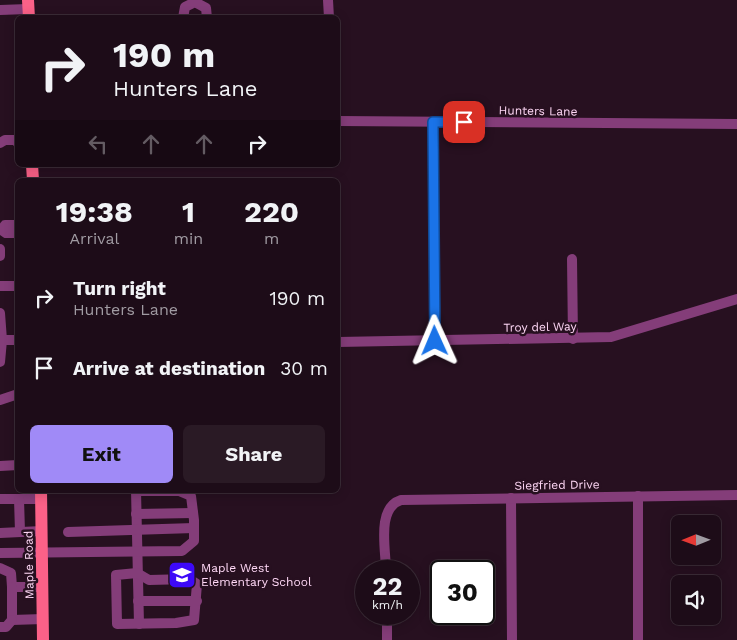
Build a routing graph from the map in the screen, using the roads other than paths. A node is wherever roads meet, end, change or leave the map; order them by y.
1 (328, 0) edge
2 (28, 9) edge
3 (0, 10) edge
4 (184, 15) edge
5 (207, 15) edge
6 (329, 15) edge
7 (340, 121) edge
8 (433, 122) junction
9 (737, 124) edge
10 (1, 144) edge
11 (15, 148) edge
12 (15, 225) edge
13 (1, 230) edge
14 (15, 233) edge
15 (0, 249) edge
16 (0, 256) edge
17 (572, 259) dead end
18 (0, 286) edge
19 (15, 286) edge
20 (737, 299) edge
21 (0, 313) edge
22 (573, 339) junction
23 (2, 340) junction
24 (15, 340) edge
25 (435, 341) junction
26 (340, 342) edge
27 (0, 362) edge
28 (15, 395) edge
29 (0, 400) edge
30 (15, 465) edge
31 (0, 466) edge
32 (136, 493) edge
33 (183, 493) edge
34 (41, 495) edge
35 (737, 495) edge
36 (638, 496) junction
37 (511, 498) junction
38 (19, 499) junction
39 (0, 500) edge
40 (193, 513) junction
41 (136, 514) junction
42 (194, 528) junction
43 (136, 530) junction
44 (42, 531) junction
45 (20, 532) junction
46 (68, 532) dead end
47 (0, 533) edge
48 (136, 551) junction
49 (42, 552) junction
50 (0, 553) edge
51 (386, 560) edge
52 (0, 568) edge
53 (137, 574) junction
54 (12, 587) junction
55 (43, 587) junction
56 (138, 601) junction
57 (197, 601) junction
58 (12, 620) junction
59 (43, 620) junction
60 (139, 624) junction
61 (387, 625) edge
62 (0, 627) edge
63 (43, 640) edge
64 (388, 640) edge
65 (512, 640) edge
66 (638, 640) edge

1 - 6 street
2 - 3 street
4 - 5 street
7 - 8 street, Hunters Lane
8 - 9 street, Hunters Lane
8 - 25 street
10 - 11 street
12 - 13 street
13 - 14 street
15 - 16 street
17 - 22 street
18 - 19 street
20 - 22 street, Troy del Way
21 - 23 street
22 - 25 street, Troy del Way
23 - 24 street
23 - 27 street
25 - 26 street, Troy del Way
28 - 29 street
30 - 31 street
32 - 41 street
33 - 40 street
34 - 38 street
34 - 44 main road, Maple Road
35 - 36 street, Siegfried Drive
36 - 37 street, Siegfried Drive
36 - 66 street
37 - 51 street, Siegfried Drive
37 - 65 street
38 - 39 street
38 - 45 street
40 - 41 street
40 - 42 street
41 - 43 street
42 - 43 street
42 - 48 street
43 - 46 street
43 - 48 street
44 - 45 street
44 - 49 main road, Maple Road
45 - 47 street
48 - 49 street
48 - 53 street
49 - 50 street
49 - 55 main road, Maple Road
52 - 54 street
53 - 56 street
53 - 57 street
53 - 60 street
54 - 55 street
54 - 58 street
55 - 59 main road, Maple Road
56 - 57 street
56 - 60 street
57 - 60 street
58 - 59 street
58 - 62 street
59 - 63 main road, Maple Road
61 - 64 street

